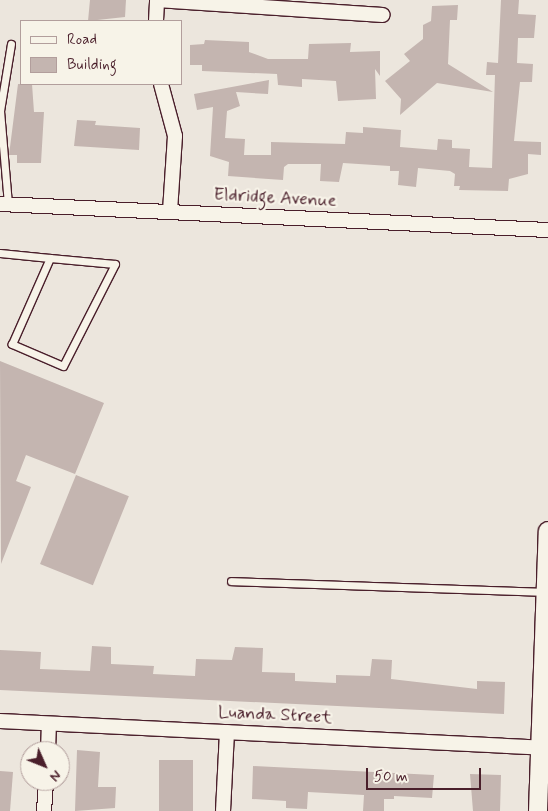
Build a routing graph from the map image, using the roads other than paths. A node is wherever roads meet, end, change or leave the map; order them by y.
1 (157, 0) edge
2 (383, 15) dead end
3 (156, 20) edge
4 (11, 44) dead end
5 (161, 85) edge
6 (4, 204) edge
7 (170, 212) junction
8 (548, 230) edge
9 (0, 253) edge
10 (50, 258) junction
11 (548, 531) edge
12 (231, 581) dead end
13 (545, 592) junction
14 (0, 721) edge
15 (49, 725) junction
16 (227, 732) junction
17 (48, 741) edge
18 (544, 748) edge
19 (45, 791) edge
20 (44, 811) edge
21 (223, 811) edge
22 (538, 811) edge

1 - 2 street
1 - 3 street
4 - 6 lane
5 - 7 street
6 - 7 street, Eldridge Avenue
7 - 8 street, Eldridge Avenue
9 - 10 lane
10 - 10 lane
11 - 13 street
12 - 13 lane
13 - 18 street
14 - 15 street, Luanda Street
15 - 16 street, Luanda Street
15 - 17 street
16 - 18 street, Luanda Street
16 - 21 street
18 - 22 street
19 - 20 street

